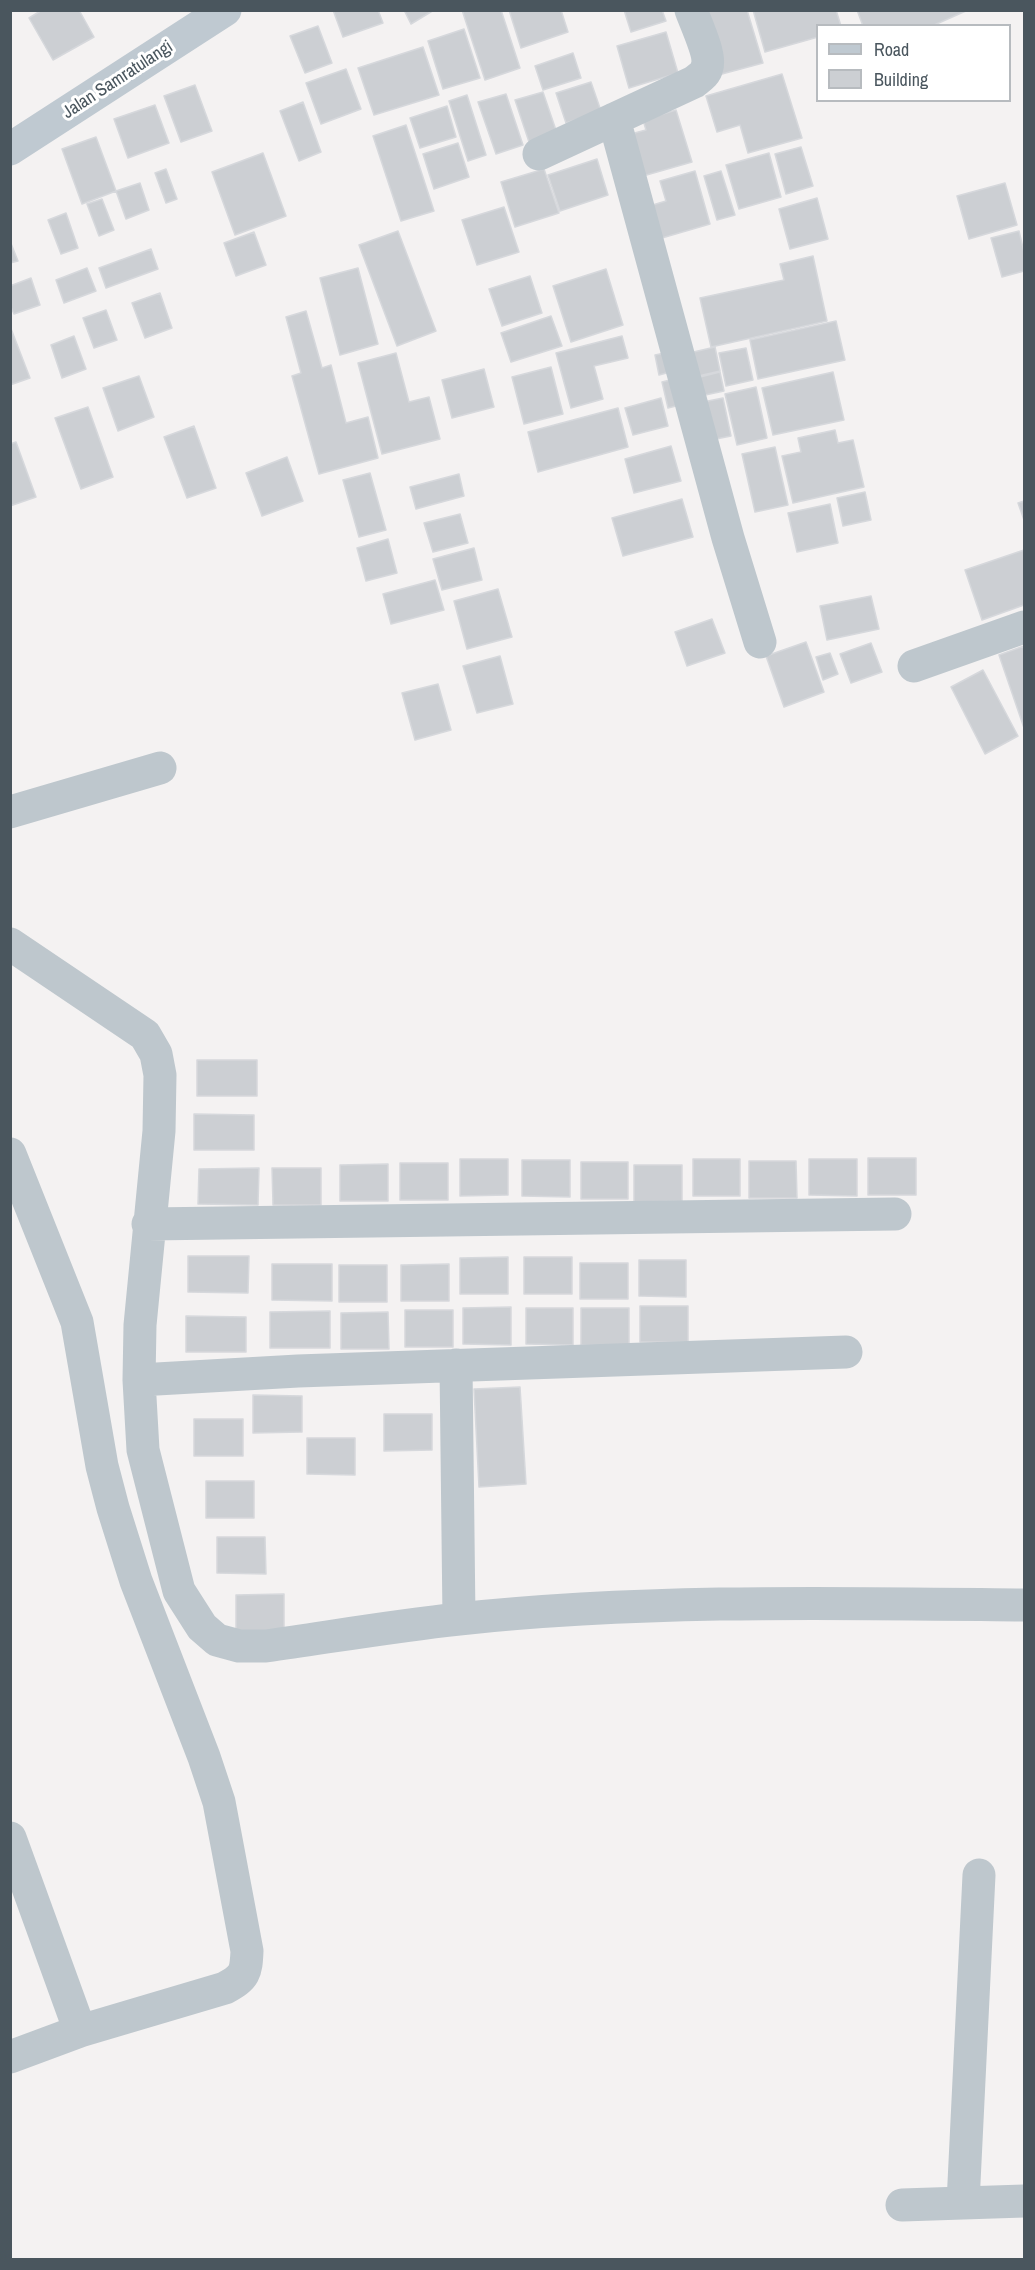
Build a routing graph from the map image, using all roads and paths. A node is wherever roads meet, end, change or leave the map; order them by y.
1 (225, 10) edge
2 (691, 10) edge
3 (614, 118) junction
4 (10, 149) edge
5 (538, 154) dead end
6 (1024, 627) edge
7 (760, 642) dead end
8 (914, 666) dead end
9 (160, 768) dead end
10 (10, 812) edge
11 (10, 944) edge
12 (10, 1154) edge
13 (895, 1214) dead end
14 (148, 1224) junction
15 (846, 1352) dead end
16 (456, 1365) junction
17 (139, 1380) junction
18 (1024, 1605) edge
19 (459, 1619) junction
20 (10, 1838) edge
21 (979, 1875) dead end
22 (81, 2031) junction
23 (10, 2057) edge
24 (1024, 2202) edge
25 (963, 2204) junction
26 (903, 2205) dead end

1 - 4 main road, Jalan Samratulangi
2 - 3 street
3 - 5 street
3 - 7 street
6 - 8 street
9 - 10 street
11 - 14 street
12 - 22 street
13 - 14 street
14 - 17 street
15 - 16 street
16 - 17 street
16 - 19 street
17 - 19 street
18 - 19 street
20 - 22 street
21 - 25 street
22 - 23 street
24 - 25 street
25 - 26 street

